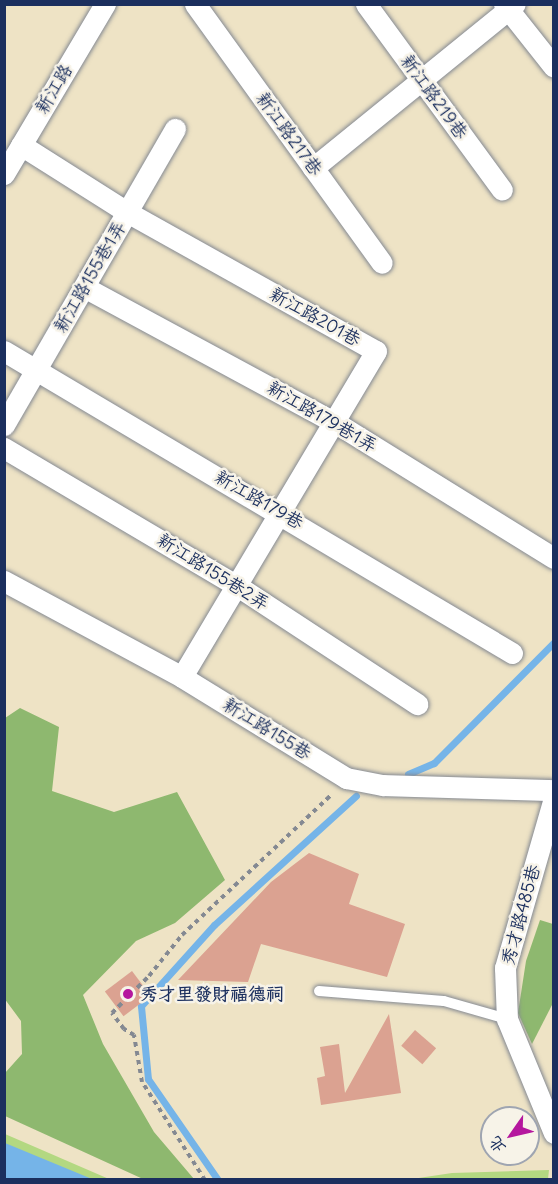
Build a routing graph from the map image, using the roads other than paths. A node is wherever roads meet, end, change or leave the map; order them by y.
1 (105, 4) edge
2 (195, 4) edge
3 (366, 4) edge
4 (509, 6) edge
5 (554, 67) edge
6 (422, 80) junction
7 (175, 129) dead end
8 (21, 145) junction
9 (313, 168) junction
10 (4, 174) edge
11 (502, 190) dead end
12 (127, 212) junction
13 (382, 263) dead end
14 (84, 287) junction
15 (4, 351) edge
16 (36, 372) junction
17 (336, 423) junction
18 (4, 425) edge
19 (4, 448) edge
20 (281, 512) junction
21 (554, 558) edge
22 (4, 581) edge
23 (236, 585) junction
24 (512, 653) dead end
25 (182, 677) junction
26 (417, 704) dead end
27 (554, 790) edge
28 (554, 798) edge
29 (319, 991) dead end
30 (507, 1019) junction
31 (554, 1133) edge

1 - 8 street, 新江路
2 - 9 street, 新江路217巷
3 - 6 street, 新江路219巷
4 - 5 street
4 - 6 street
6 - 9 street
6 - 11 street, 新江路219巷
7 - 12 street, 新江路155巷1弄
8 - 10 street, 新江路
8 - 12 street, 新江路201巷
9 - 13 street, 新江路217巷
12 - 14 street, 新江路155巷1弄
12 - 17 street, 新江路201巷
14 - 16 street, 新江路155巷1弄
14 - 17 street, 新江路179巷1弄
15 - 16 street, 新江路179巷
16 - 18 street, 新江路155巷1弄
16 - 20 street, 新江路179巷
17 - 20 street, 新江路201巷
17 - 21 street, 新江路179巷1弄
19 - 23 street, 新江路155巷2弄
20 - 23 street, 新江路201巷
20 - 24 street, 新江路179巷
22 - 25 street, 新江路155巷
23 - 25 street, 新江路201巷
23 - 26 street, 新江路155巷2弄
25 - 27 street, 新江路155巷
28 - 30 street, 秀才路485巷
29 - 30 lane
30 - 31 street, 秀才路485巷

